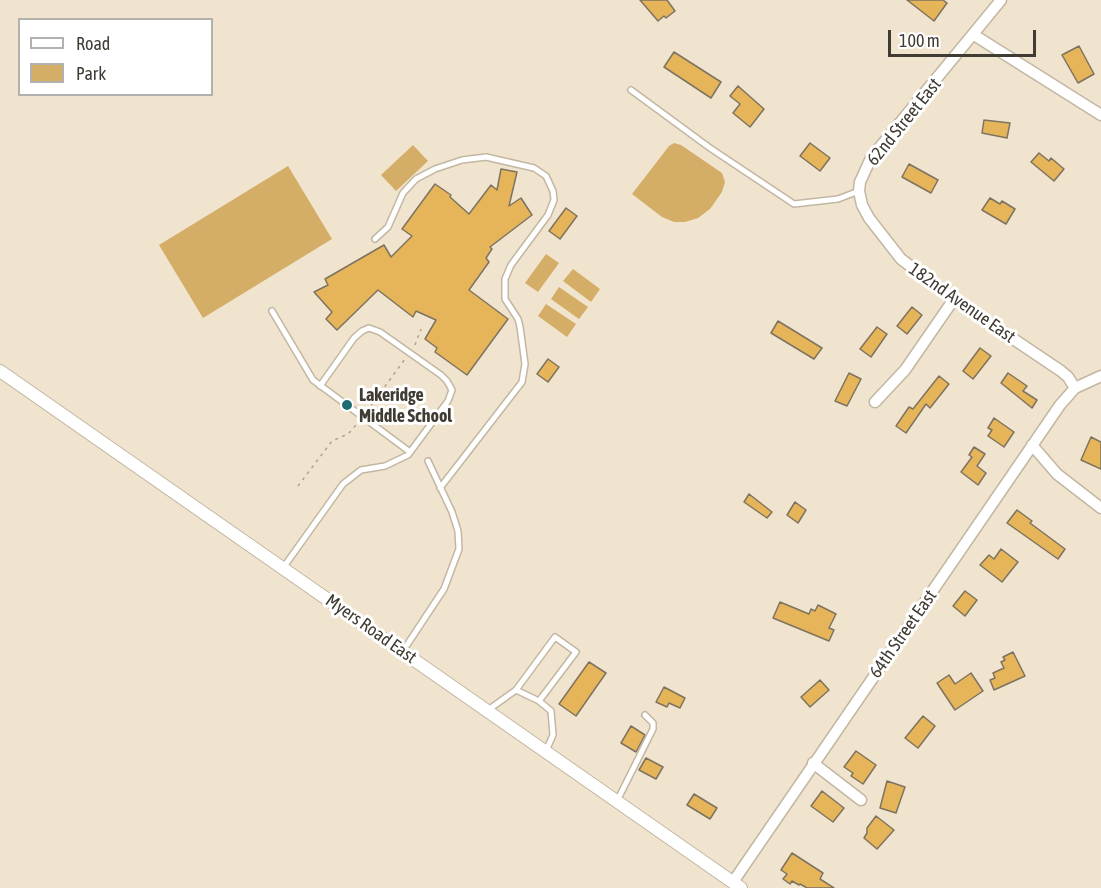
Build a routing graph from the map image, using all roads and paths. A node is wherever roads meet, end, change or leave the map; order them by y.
1 (1001, 0) edge
2 (974, 35) junction
3 (632, 90) dead end
4 (1101, 115) edge
5 (860, 191) junction
6 (375, 238) dead end
7 (954, 299) junction
8 (272, 311) dead end
9 (1, 372) edge
10 (1101, 376) edge
11 (320, 386) junction
12 (1075, 388) junction
13 (875, 402) dead end
14 (1032, 445) junction
15 (410, 452) junction
16 (428, 461) dead end
17 (441, 488) junction
18 (1101, 508) edge
19 (283, 568) junction
20 (403, 651) junction
21 (516, 690) junction
22 (539, 701) junction
23 (488, 710) junction
24 (645, 715) dead end
25 (546, 751) junction
26 (813, 763) junction
27 (861, 800) dead end
28 (618, 801) junction
29 (737, 885) edge

1 - 2 street, 62nd Street East
2 - 4 street
2 - 5 street, 62nd Street East
3 - 5 lane
5 - 7 street, 182nd Avenue East
6 - 17 lane
7 - 12 street, 182nd Avenue East
7 - 13 street
8 - 11 lane
9 - 19 street, Myers Road East
10 - 12 street
11 - 15 lane
11 - 15 lane
12 - 14 street, 64th Street East
14 - 18 street
14 - 26 street, 64th Street East
15 - 19 lane
16 - 17 lane
17 - 20 lane
19 - 20 street, Myers Road East
20 - 23 street, Myers Road East
21 - 22 lane
21 - 22 lane
21 - 23 lane
22 - 25 lane
23 - 25 street, Myers Road East
24 - 28 lane
25 - 28 street, Myers Road East
26 - 27 street
26 - 29 street, 64th Street East
28 - 29 street, Myers Road East

